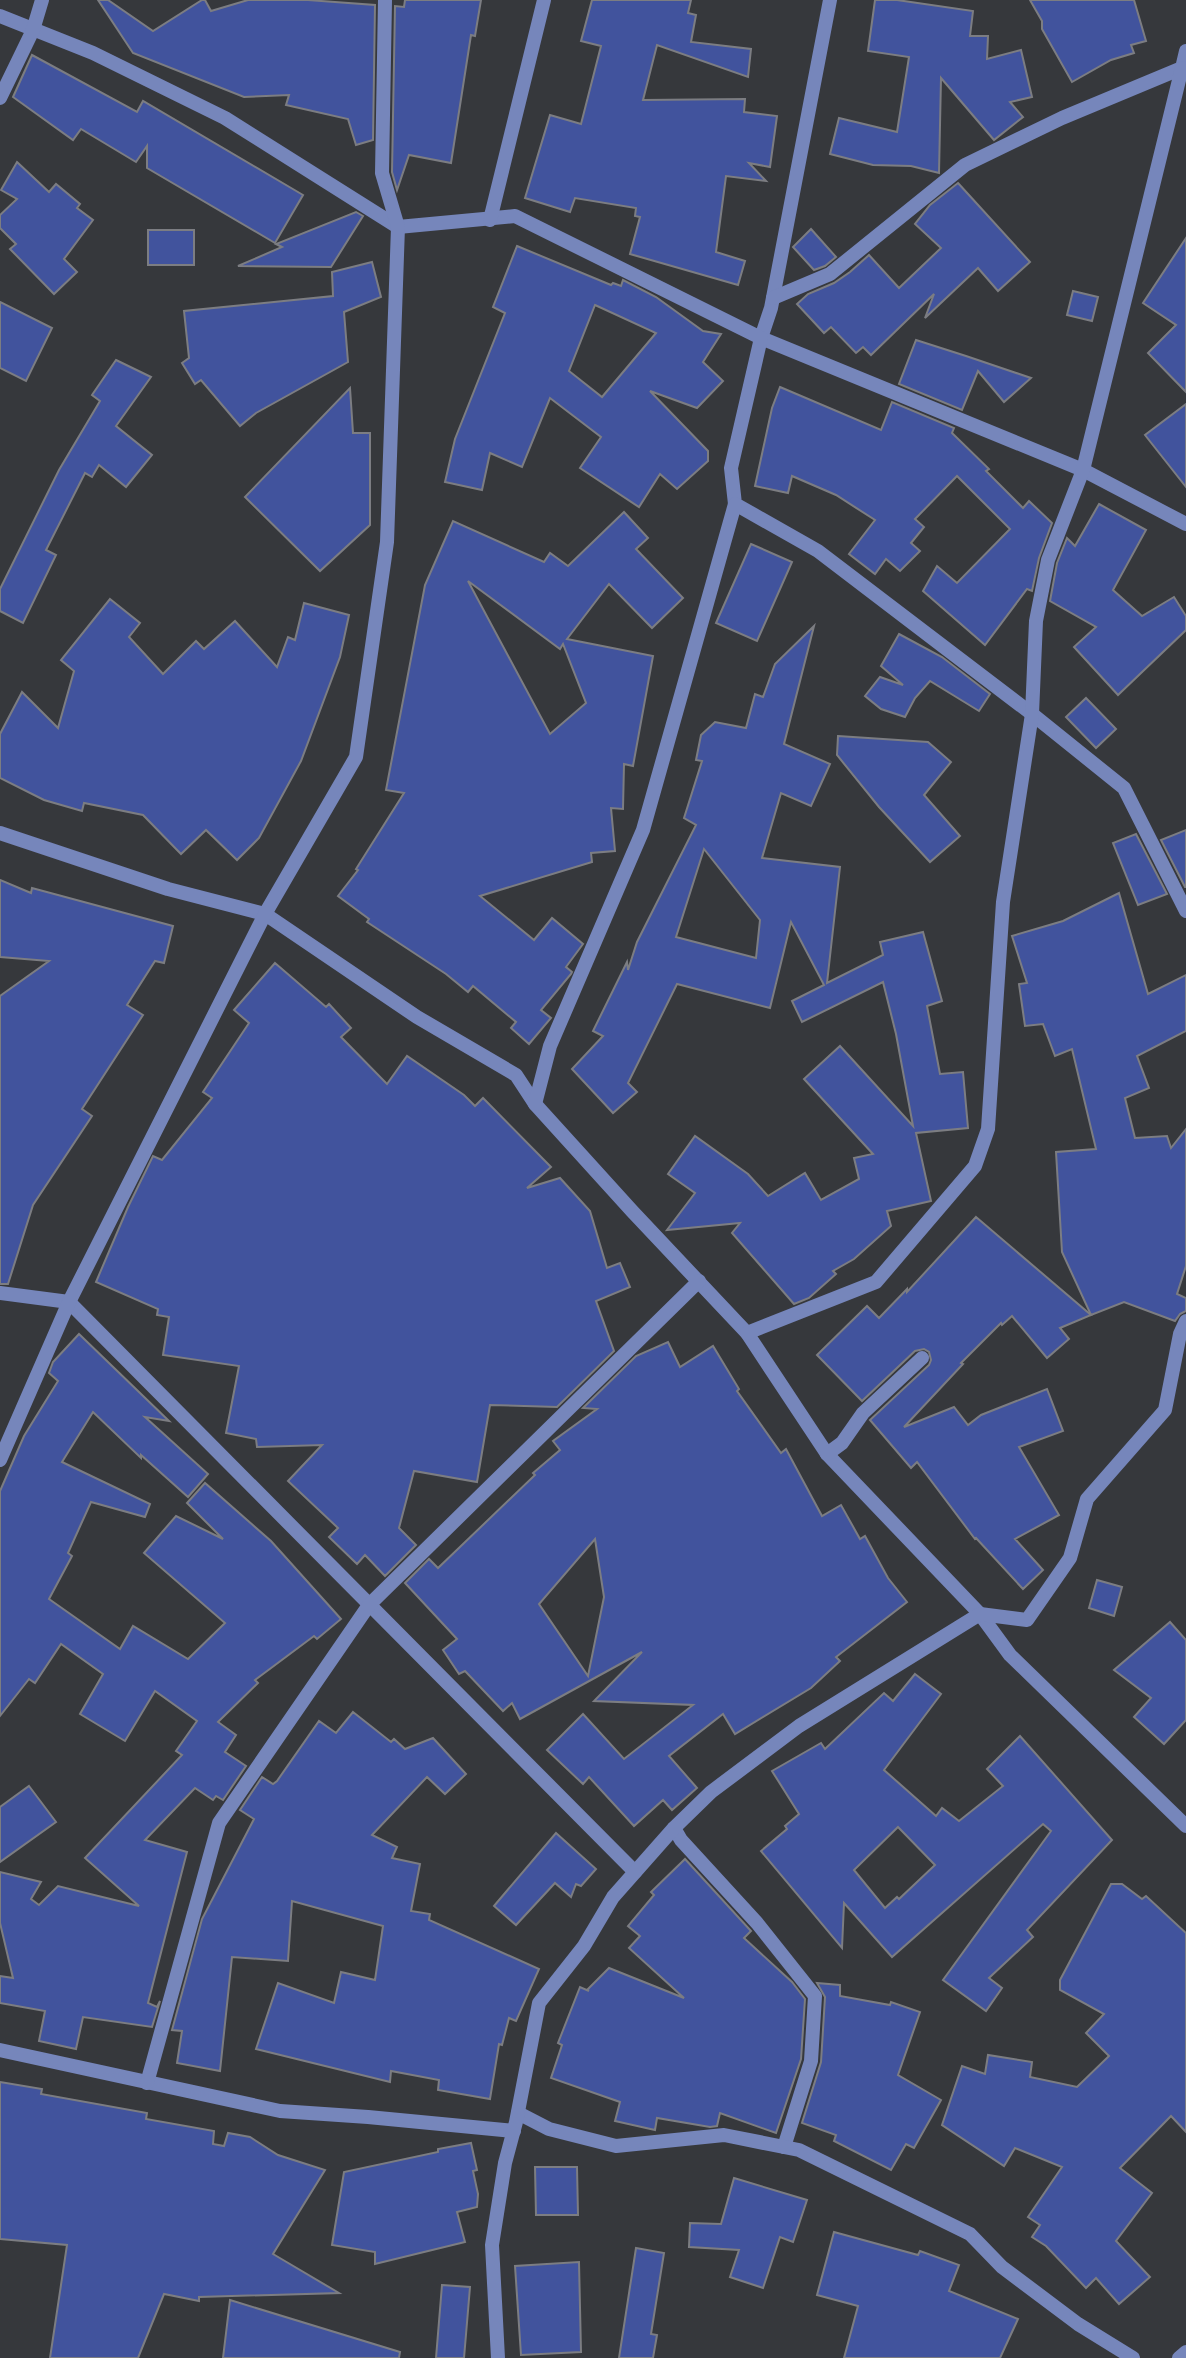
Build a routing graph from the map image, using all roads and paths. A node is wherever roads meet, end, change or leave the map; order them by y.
1 (42, 0) edge
2 (386, 0) edge
3 (544, 0) edge
4 (830, 0) edge
5 (0, 16) edge
6 (33, 30) junction
7 (1186, 51) edge
8 (1182, 68) junction
9 (0, 98) edge
10 (489, 220) junction
11 (398, 227) junction
12 (773, 298) junction
13 (761, 338) junction
14 (1083, 470) junction
15 (735, 504) junction
16 (1186, 524) edge
17 (1032, 714) junction
18 (0, 833) edge
19 (1186, 911) edge
20 (265, 914) junction
21 (535, 1104) junction
22 (699, 1281) junction
23 (0, 1293) edge
24 (69, 1303) junction
25 (1186, 1321) edge
26 (747, 1333) junction
27 (922, 1358) dead end
28 (827, 1454) junction
29 (0, 1460) edge
30 (369, 1605) junction
31 (980, 1614) junction
32 (1186, 1826) edge
33 (674, 1828) junction
34 (635, 1872) junction
35 (0, 2050) edge
36 (147, 2083) junction
37 (518, 2113) junction
38 (514, 2131) junction
39 (784, 2147) junction
40 (1186, 2352) edge
41 (498, 2358) edge
42 (1133, 2358) edge
43 (1179, 2358) edge

1 - 6 street
2 - 11 street
3 - 10 street
4 - 12 street
5 - 6 street
6 - 9 street
6 - 11 street
7 - 8 street
8 - 12 street
8 - 14 street
10 - 11 street
10 - 13 street
11 - 20 street
12 - 13 street
13 - 14 street
13 - 15 street
14 - 16 street
14 - 17 street
15 - 17 street
15 - 21 street
17 - 19 street
17 - 26 street
18 - 20 street
20 - 21 street
20 - 24 street
21 - 22 street
22 - 26 street
22 - 30 street
23 - 24 street
24 - 29 street
24 - 30 street
25 - 31 street
26 - 28 street
27 - 28 street
28 - 31 street
30 - 34 street
30 - 36 street
31 - 32 street
31 - 33 street
33 - 34 street
33 - 39 street
34 - 37 street
35 - 36 street
36 - 38 street
37 - 38 street
37 - 39 street
38 - 41 street
39 - 42 street
40 - 43 street

